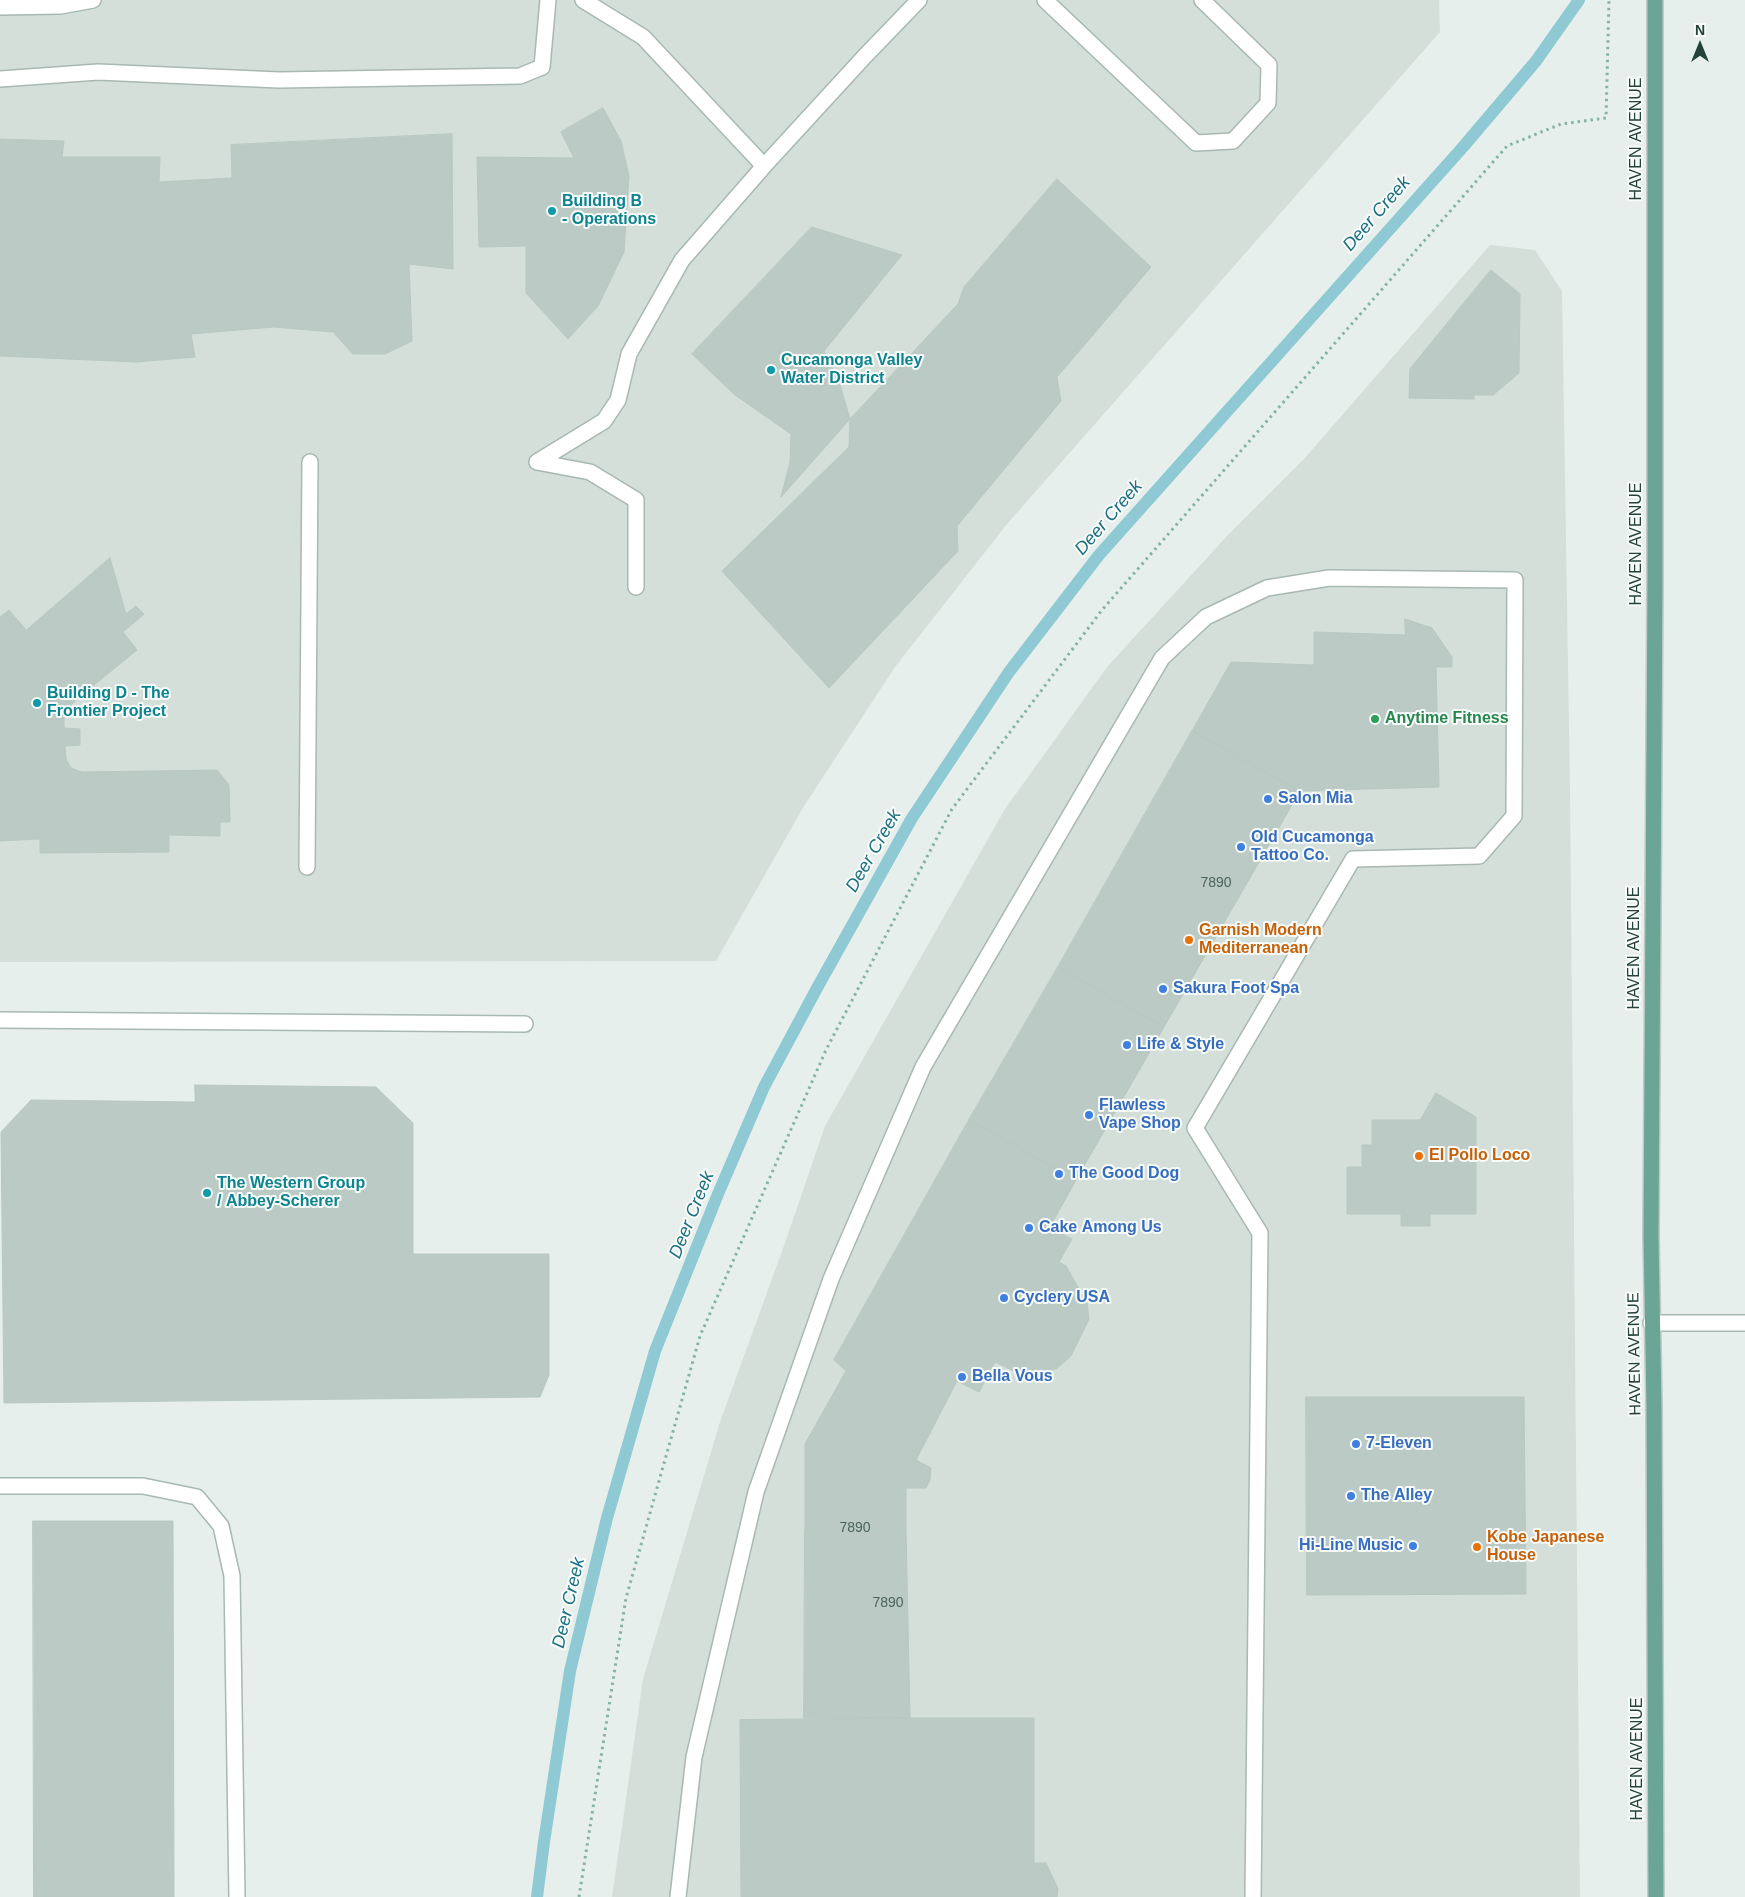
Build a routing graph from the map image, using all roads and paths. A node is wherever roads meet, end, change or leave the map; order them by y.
1 (93, 0) edge
2 (548, 0) edge
3 (583, 0) edge
4 (919, 0) edge
5 (1045, 0) edge
6 (1202, 0) edge
7 (1609, 0) edge
8 (1655, 0) edge
9 (0, 7) edge
10 (0, 79) edge
11 (1606, 118) dead end
12 (764, 166) junction
13 (310, 462) dead end
14 (636, 587) dead end
15 (307, 867) dead end
16 (0, 1020) edge
17 (525, 1024) dead end
18 (1651, 1323) junction
19 (1745, 1323) edge
20 (0, 1486) edge
21 (236, 1897) edge
22 (678, 1897) edge
23 (1252, 1897) edge
24 (1656, 1897) edge

1 - 9 street
2 - 10 street
3 - 12 street
4 - 12 street
5 - 6 street
7 - 11 path
8 - 18 main road, HAVEN AVENUE
12 - 14 street
13 - 15 street
16 - 17 street
18 - 19 street
18 - 24 main road, HAVEN AVENUE
20 - 21 street
22 - 23 street

